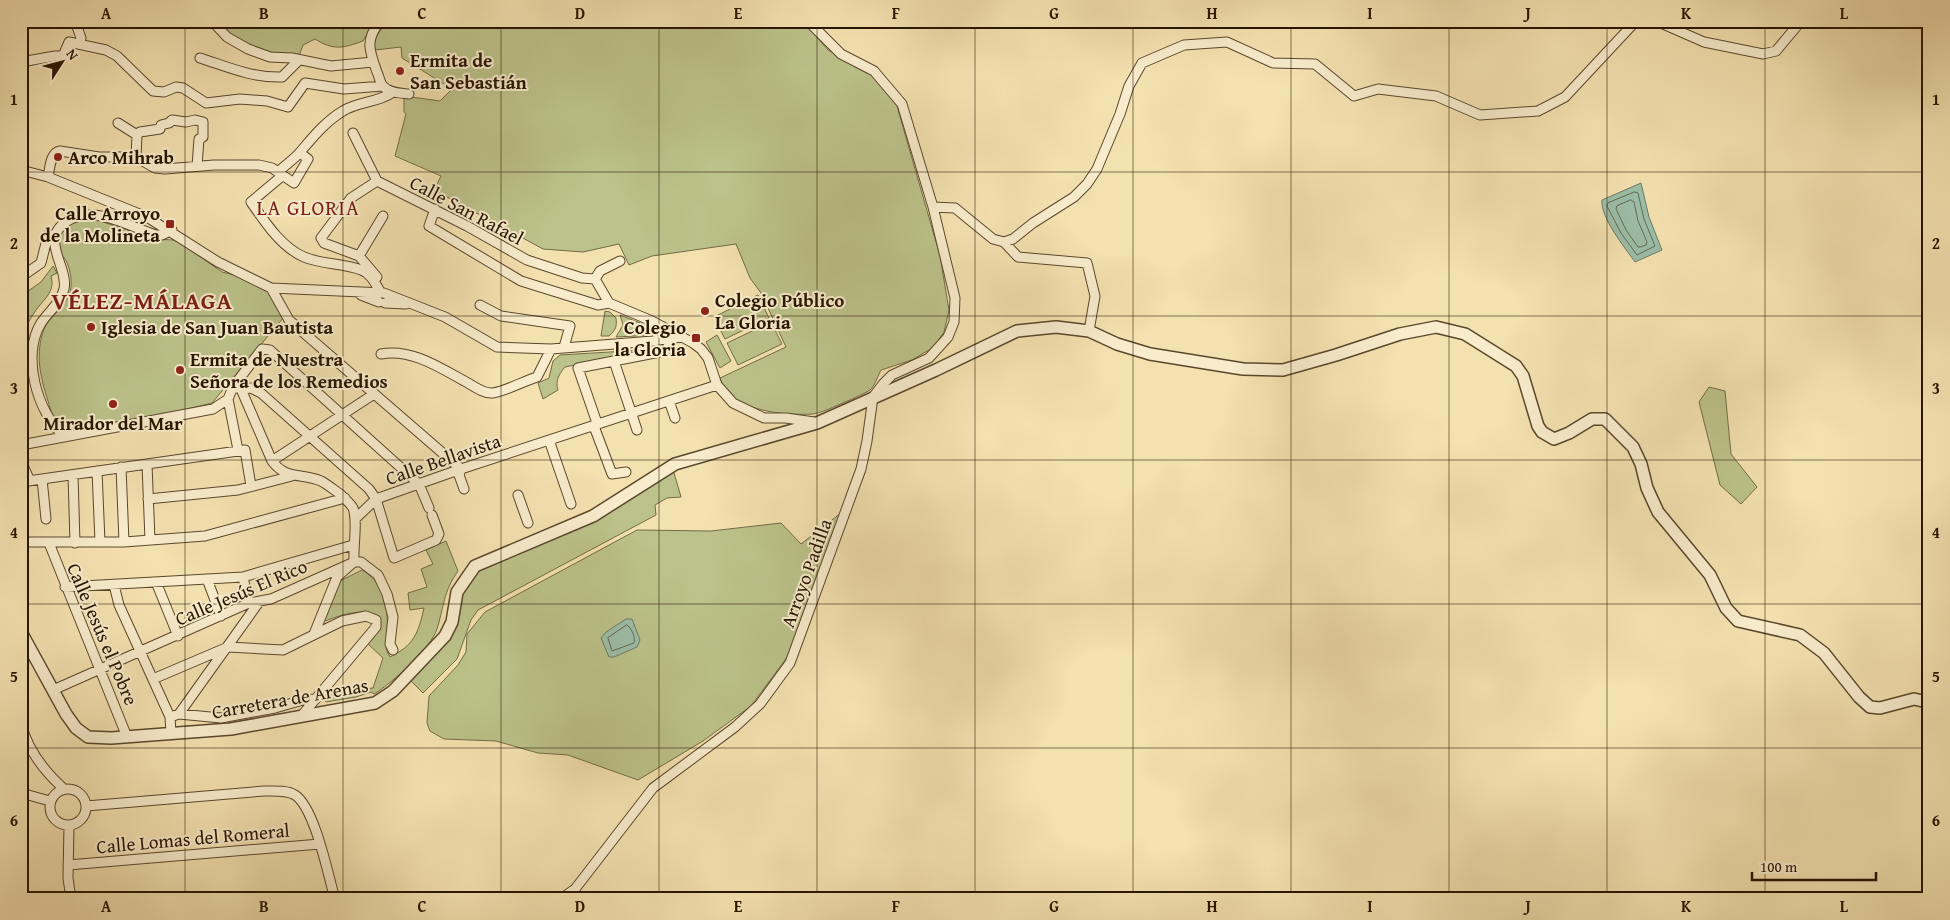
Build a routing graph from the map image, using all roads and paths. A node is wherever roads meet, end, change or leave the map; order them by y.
1 (75, 21) edge
2 (212, 21) edge
3 (380, 21) edge
4 (808, 21) edge
5 (1636, 21) edge
6 (1656, 21) edge
7 (1801, 21) edge
8 (80, 44) junction
9 (200, 58) dead end
10 (299, 60) junction
11 (21, 62) edge
12 (373, 62) junction
13 (383, 86) junction
14 (393, 92) junction
15 (409, 94) dead end
16 (118, 123) dead end
17 (354, 133) dead end
18 (137, 135) junction
19 (300, 153) junction
20 (136, 157) junction
21 (197, 166) junction
22 (21, 170) edge
23 (280, 174) junction
24 (48, 177) junction
25 (377, 181) junction
26 (933, 207) junction
27 (434, 209) junction
28 (382, 216) dead end
29 (172, 230) junction
30 (55, 236) junction
31 (1004, 242) junction
32 (359, 256) junction
33 (620, 261) dead end
34 (25, 270) edge
35 (21, 277) edge
36 (595, 279) junction
37 (271, 288) junction
38 (383, 297) junction
39 (609, 303) junction
40 (480, 305) dead end
41 (1089, 330) junction
42 (678, 337) junction
43 (564, 347) junction
44 (551, 348) junction
45 (381, 354) dead end
46 (614, 361) junction
47 (717, 385) junction
48 (237, 388) junction
49 (374, 394) junction
50 (873, 397) junction
51 (228, 399) junction
52 (668, 400) junction
53 (632, 412) junction
54 (342, 416) junction
55 (675, 418) dead end
56 (597, 423) junction
57 (817, 423) junction
58 (637, 430) dead end
59 (64, 436) junction
60 (310, 436) junction
61 (549, 440) junction
62 (21, 445) edge
63 (238, 450) junction
64 (21, 461) edge
65 (272, 461) junction
66 (147, 464) junction
67 (121, 468) junction
68 (460, 469) junction
69 (97, 471) junction
70 (626, 472) dead end
71 (73, 475) junction
72 (292, 476) junction
73 (42, 479) junction
74 (26, 481) edge
75 (419, 484) junction
76 (251, 486) junction
77 (464, 489) dead end
78 (518, 495) dead end
79 (345, 498) junction
80 (148, 499) junction
81 (376, 499) junction
82 (571, 504) dead end
83 (21, 507) edge
84 (22, 519) edge
85 (46, 519) dead end
86 (355, 519) junction
87 (528, 523) dead end
88 (150, 540) junction
89 (21, 542) edge
90 (100, 542) junction
91 (124, 542) junction
92 (48, 543) junction
93 (75, 543) junction
94 (353, 545) junction
95 (354, 562) junction
96 (243, 577) junction
97 (206, 579) junction
98 (156, 582) junction
99 (114, 584) junction
100 (65, 587) junction
101 (259, 602) junction
102 (249, 603) junction
103 (220, 616) junction
104 (21, 632) edge
105 (314, 634) junction
106 (178, 636) junction
107 (228, 647) junction
108 (393, 650) dead end
109 (140, 652) junction
110 (100, 669) junction
111 (153, 679) junction
112 (53, 690) junction
113 (316, 699) junction
114 (1929, 705) edge
115 (179, 714) junction
116 (303, 714) junction
117 (170, 717) junction
118 (21, 723) edge
119 (171, 733) junction
120 (127, 737) junction
121 (64, 789) junction
122 (21, 793) edge
123 (50, 802) junction
124 (86, 806) junction
125 (69, 825) junction
126 (320, 844) junction
127 (68, 865) junction
128 (71, 899) edge
129 (335, 899) edge
130 (561, 899) edge

1 - 8 street
2 - 10 street
3 - 12 street
4 - 26 street
5 - 31 street
6 - 7 street
8 - 11 street
8 - 13 street
9 - 10 street
10 - 12 street
12 - 13 street
13 - 14 street
14 - 15 street
14 - 19 street
16 - 18 street
17 - 25 street
18 - 20 street
18 - 21 street
19 - 23 street
19 - 23 street
20 - 21 street
20 - 24 street
21 - 23 street
22 - 24 street
23 - 38 street
24 - 29 street
25 - 27 street, Calle San Rafael
25 - 32 street
26 - 31 street
26 - 50 street
27 - 36 street, Calle San Rafael
27 - 39 street
28 - 32 street
29 - 30 street
29 - 37 street
30 - 34 street
30 - 59 street
31 - 41 street
32 - 38 street
33 - 36 street
34 - 35 street
36 - 39 street
37 - 38 street
37 - 49 street
38 - 44 street
39 - 42 street
40 - 43 street
41 - 50 street, Carretera de Arenas
41 - 114 street
42 - 43 street
42 - 46 street
42 - 47 street
43 - 44 street
44 - 45 street
46 - 53 street
46 - 56 street
47 - 52 street, Calle Bellavista
47 - 57 street
48 - 51 street
48 - 54 street
48 - 60 street
48 - 65 street
49 - 54 street
49 - 68 street
50 - 57 street, Carretera de Arenas
50 - 130 street, Arroyo Padilla
51 - 59 street
51 - 63 street
52 - 53 street, Calle Bellavista
52 - 55 street
53 - 56 street, Calle Bellavista
53 - 58 street
54 - 60 street
54 - 75 street
56 - 61 street, Calle Bellavista
56 - 70 street
57 - 116 street, Carretera de Arenas
59 - 62 street
60 - 65 street
60 - 81 street
61 - 68 street, Calle Bellavista
61 - 82 street
63 - 66 street
63 - 76 street
64 - 74 street
65 - 72 street
66 - 67 street
66 - 80 street
67 - 69 street
67 - 91 street
68 - 75 street, Calle Bellavista
68 - 77 street
69 - 71 street
69 - 90 street
71 - 73 street
71 - 93 street
72 - 76 street
72 - 79 street
73 - 74 street
73 - 85 street
75 - 81 street, Calle Bellavista
75 - 81 street
76 - 80 street
78 - 87 street
79 - 86 street
79 - 88 street
80 - 88 street
81 - 86 street, Calle Bellavista
83 - 84 street
86 - 94 street
88 - 91 street
89 - 92 street
90 - 91 street
90 - 93 street
92 - 93 street
92 - 100 street, Calle Jesús el Pobre
94 - 95 street
94 - 96 street
95 - 101 street, Calle Jesús El Rico
95 - 105 street
95 - 108 street
96 - 97 street
96 - 102 street
97 - 98 street
97 - 103 street
98 - 99 street
98 - 106 street
99 - 100 street
99 - 109 street
100 - 110 street, Calle Jesús el Pobre
101 - 102 street, Calle Jesús El Rico
101 - 107 street
102 - 103 street, Calle Jesús El Rico
103 - 106 street, Calle Jesús El Rico
104 - 112 street, Carretera de Arenas
105 - 107 street
105 - 113 street
106 - 109 street, Calle Jesús El Rico
107 - 111 street
107 - 115 street
109 - 110 street, Calle Jesús El Rico
109 - 111 street
110 - 112 street, Calle Jesús El Rico
110 - 120 street, Calle Jesús el Pobre
111 - 117 street
112 - 120 street, Carretera de Arenas
113 - 115 street
113 - 116 street
115 - 117 street
116 - 119 street, Carretera de Arenas
117 - 119 street
118 - 121 street
119 - 120 street, Carretera de Arenas
121 - 123 street
121 - 124 street
122 - 123 street
123 - 125 street
124 - 125 street
124 - 126 street
125 - 127 street
126 - 127 street, Calle Lomas del Romeral
126 - 129 street
127 - 128 street

